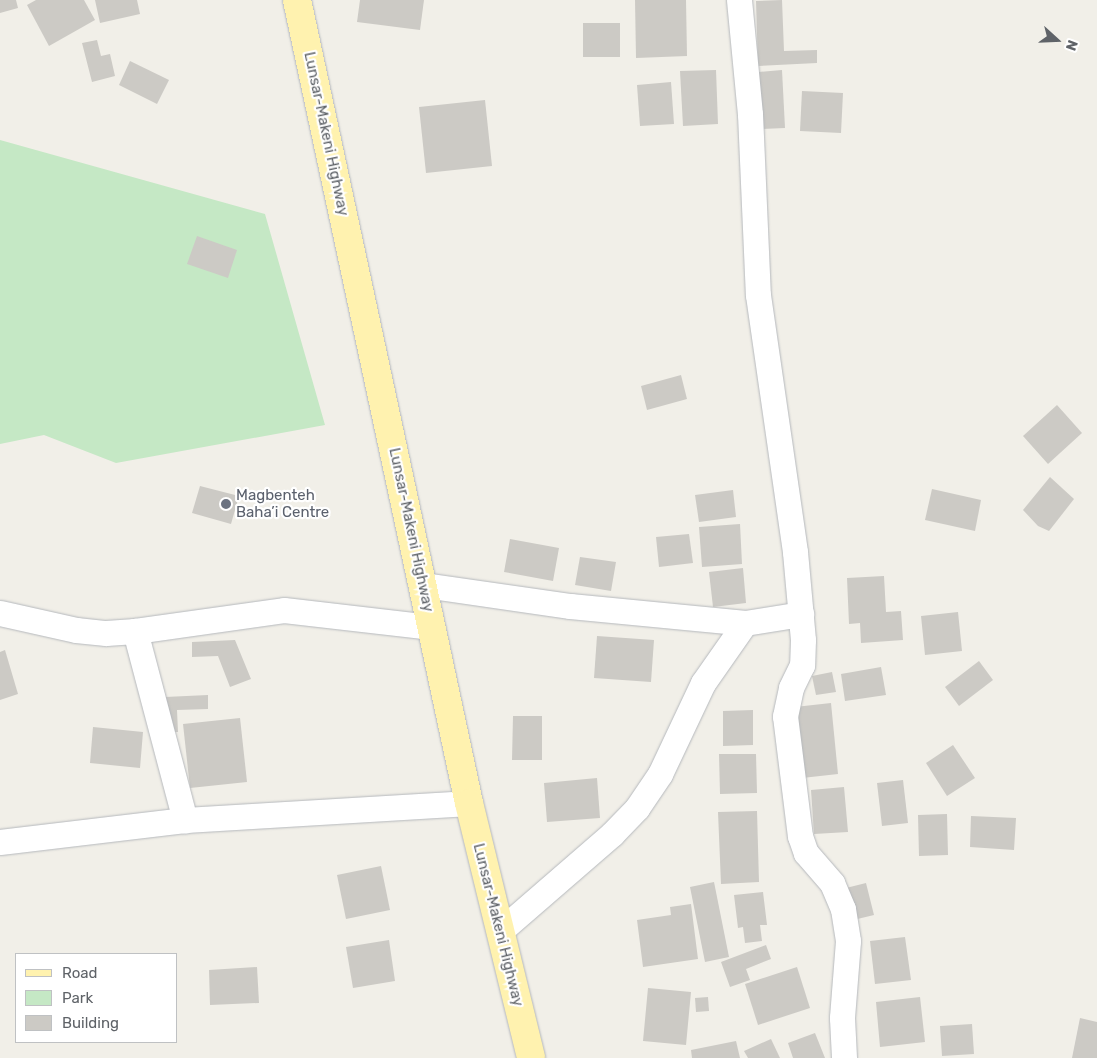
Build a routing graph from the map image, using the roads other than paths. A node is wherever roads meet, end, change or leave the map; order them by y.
1 (297, 0) edge
2 (739, 0) edge
3 (424, 585) junction
4 (0, 613) edge
5 (801, 614) junction
6 (744, 623) junction
7 (432, 627) junction
8 (135, 632) junction
9 (469, 803) junction
10 (185, 820) junction
11 (0, 842) edge
12 (499, 932) junction
13 (531, 1058) edge
14 (844, 1058) edge

1 - 3 main road, Lunsar-Makeni Highway
2 - 5 street
3 - 6 street
3 - 7 main road, Lunsar-Makeni Highway
4 - 8 street
5 - 6 street
5 - 14 street
6 - 12 street
7 - 8 street
7 - 9 main road, Lunsar-Makeni Highway
8 - 10 street
9 - 10 street
9 - 12 main road, Lunsar-Makeni Highway
10 - 11 street
12 - 13 main road, Lunsar-Makeni Highway

